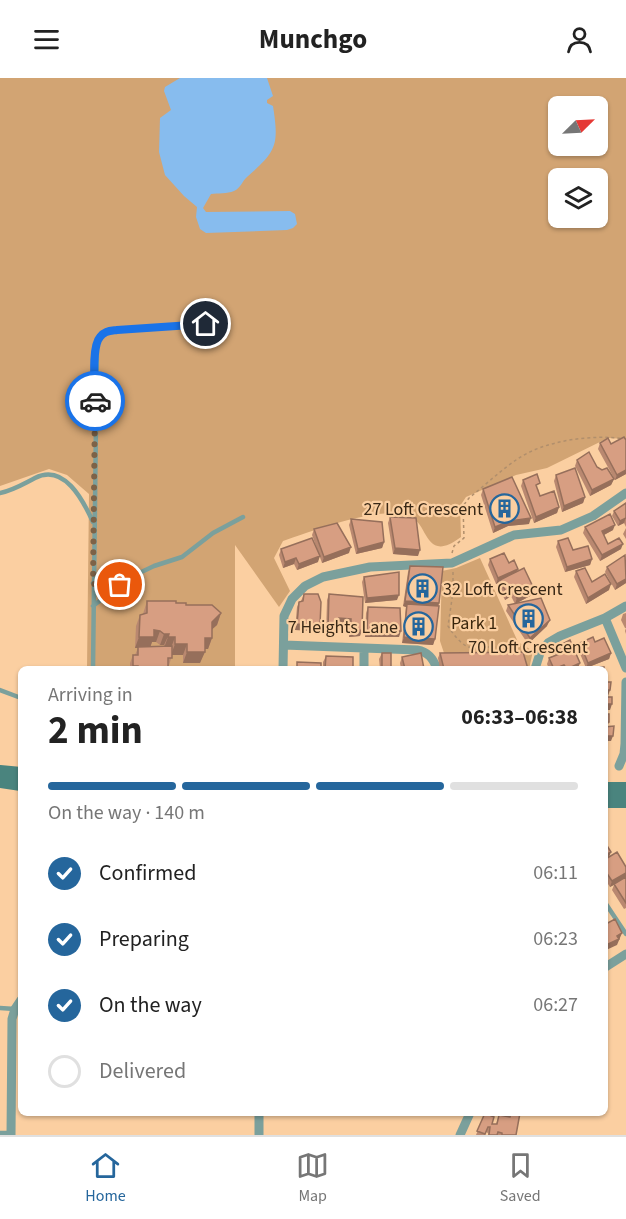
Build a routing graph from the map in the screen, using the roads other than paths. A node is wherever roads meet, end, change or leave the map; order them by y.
1 (206, 324) dead end
2 (0, 493) edge
3 (626, 493) edge
4 (243, 517) dead end
5 (93, 523) junction
6 (93, 583) junction
7 (108, 594) junction
8 (93, 606) junction
9 (626, 606) edge
10 (605, 618) junction
11 (284, 645) junction
12 (364, 649) junction
13 (93, 666) edge
14 (283, 666) edge
15 (364, 666) edge
16 (435, 666) edge
17 (536, 666) edge
18 (626, 668) edge
19 (626, 682) edge
20 (0, 690) edge
21 (18, 697) edge
22 (619, 766) dead end
23 (0, 772) edge
24 (18, 774) edge
25 (0, 781) edge
26 (18, 784) edge
27 (608, 789) edge
28 (626, 789) edge
29 (608, 801) edge
30 (626, 801) edge
31 (608, 907) edge
32 (626, 934) edge
33 (626, 954) edge
34 (608, 965) edge
35 (18, 1004) edge
36 (0, 1008) edge
37 (259, 1116) edge
38 (469, 1116) edge
39 (0, 1133) edge
40 (11, 1134) edge
41 (259, 1135) edge
42 (460, 1135) edge

1 - 5 lane
2 - 5 lane
3 - 11 street
4 - 7 lane
5 - 6 lane
6 - 7 lane
6 - 8 lane
7 - 8 lane
8 - 13 lane
9 - 10 street
10 - 17 street
10 - 18 street
11 - 12 street
11 - 14 street
12 - 15 street
12 - 16 street
19 - 22 street
20 - 21 lane
23 - 24 main road
25 - 26 main road
27 - 28 main road
29 - 30 main road
31 - 32 lane
33 - 34 street
35 - 36 lane
35 - 40 street
37 - 41 street
38 - 42 street
39 - 40 lane

